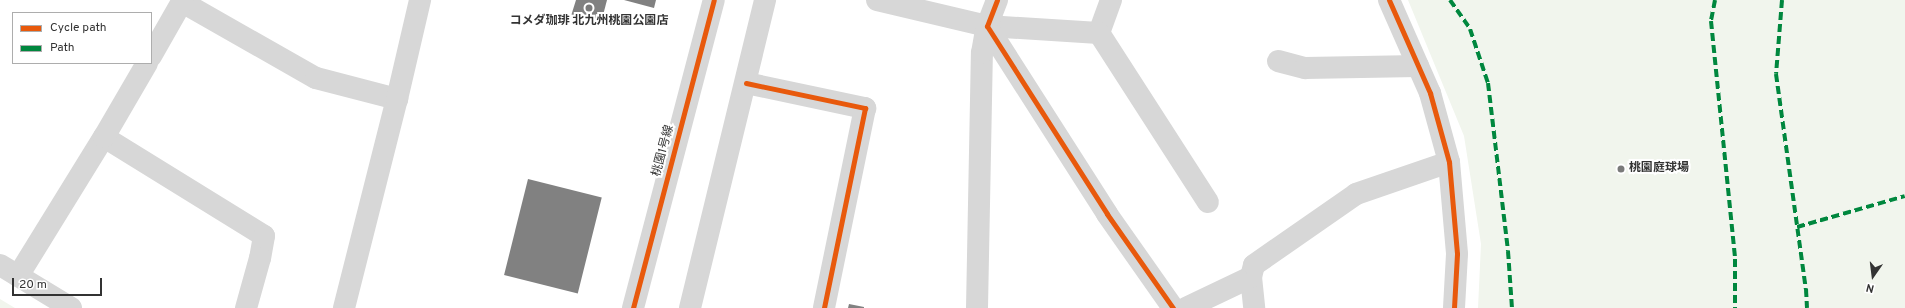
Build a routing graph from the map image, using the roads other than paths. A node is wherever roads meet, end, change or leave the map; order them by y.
1 (420, 0) edge
2 (714, 0) edge
3 (765, 0) edge
4 (877, 0) edge
5 (997, 0) edge
6 (1111, 0) edge
7 (1389, 0) edge
8 (183, 1) edge
9 (987, 26) junction
10 (1099, 33) junction
11 (152, 54) edge
12 (1278, 61) dead end
13 (146, 64) edge
14 (1418, 66) junction
15 (746, 83) junction
16 (397, 99) junction
17 (104, 137) junction
18 (1449, 162) junction
19 (1208, 202) dead end
20 (0, 265) edge
21 (18, 276) junction
22 (1251, 277) junction
23 (71, 308) edge
24 (246, 308) edge
25 (344, 308) edge
26 (634, 308) edge
27 (690, 308) edge
28 (824, 308) edge
29 (977, 308) edge
30 (1174, 308) edge
31 (1186, 308) edge
32 (1254, 308) edge
33 (1454, 308) edge

1 - 16 street
2 - 26 street, 桃園1号線
3 - 15 street
4 - 9 street
5 - 9 street
6 - 10 street
7 - 14 street
8 - 11 street
8 - 16 street
9 - 10 street
9 - 29 street
9 - 30 street
10 - 19 street
12 - 14 street
13 - 17 street
14 - 18 street
15 - 27 street
15 - 28 street
16 - 25 street
17 - 21 street
17 - 24 street
18 - 22 street
18 - 33 street
20 - 21 street
21 - 23 street
22 - 31 street
22 - 32 street

